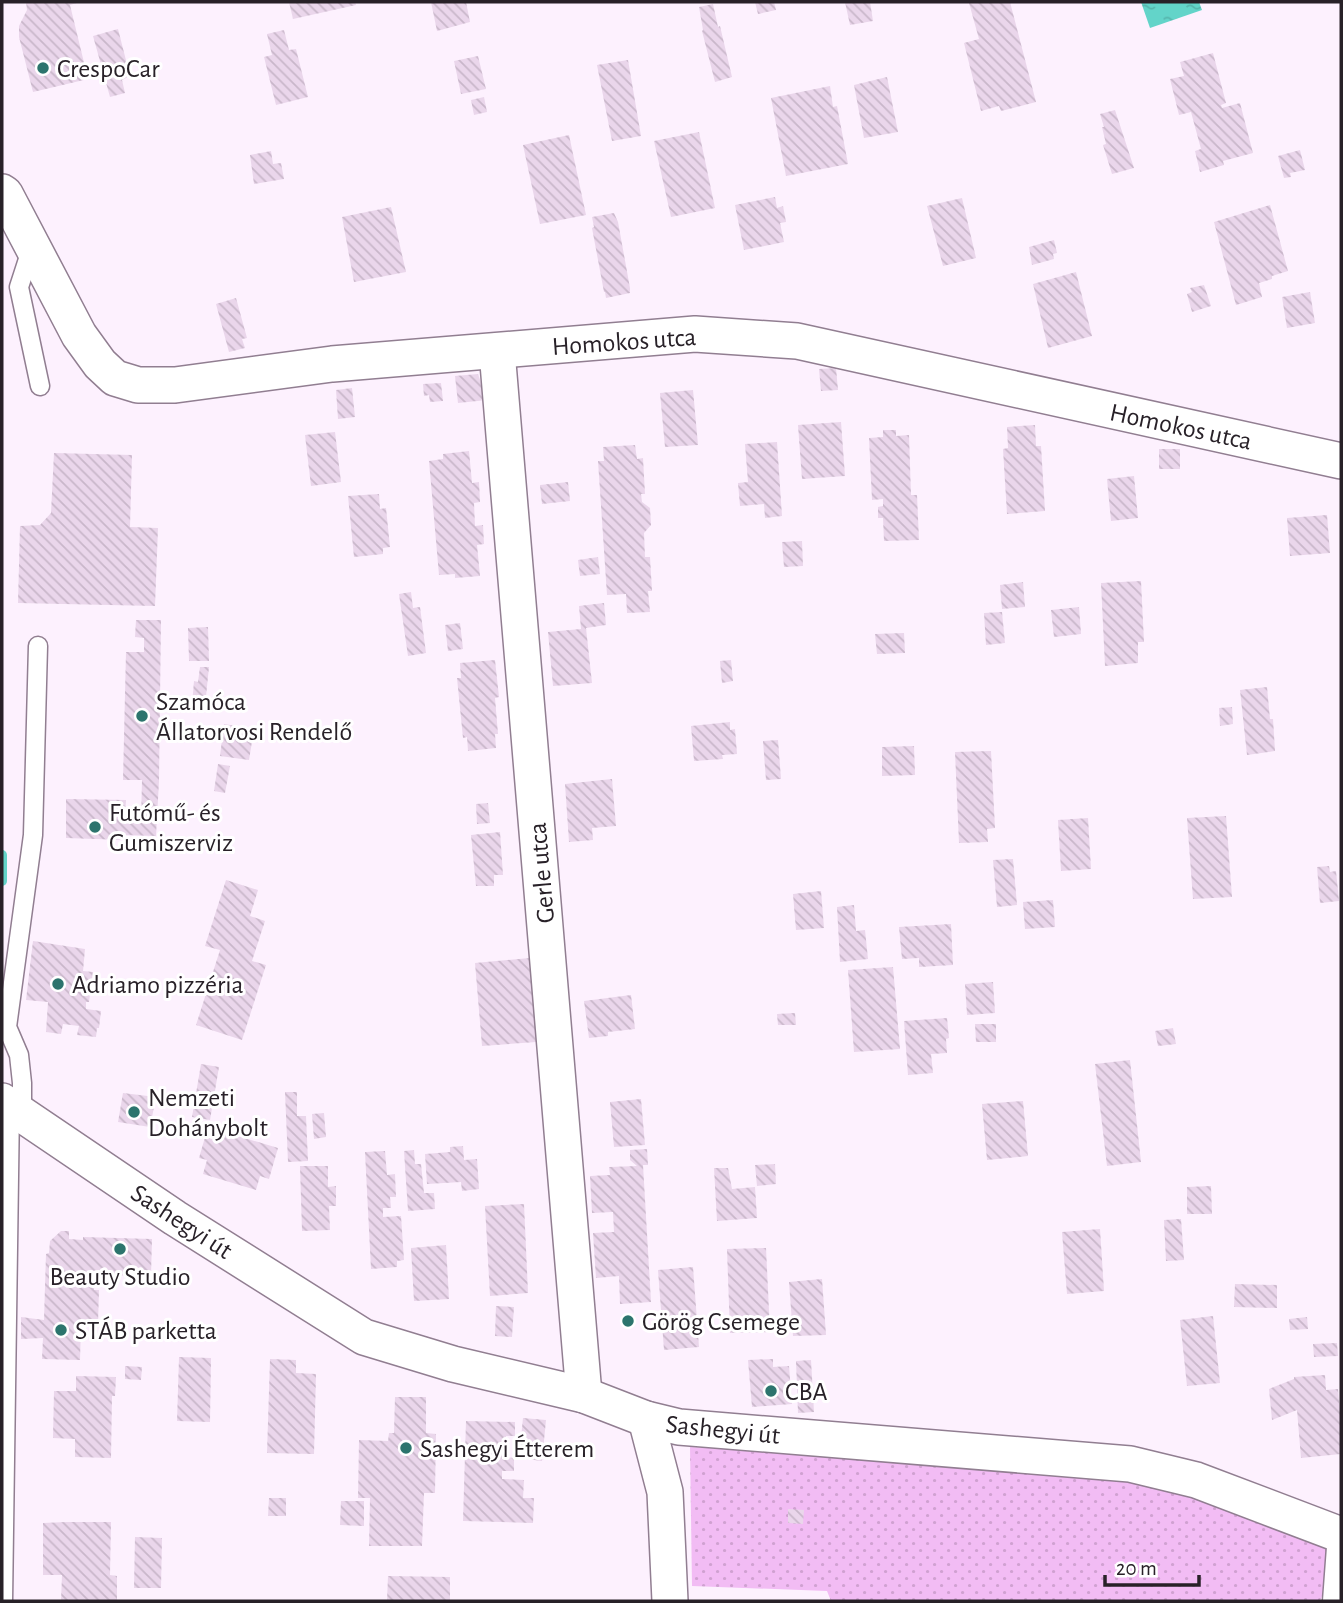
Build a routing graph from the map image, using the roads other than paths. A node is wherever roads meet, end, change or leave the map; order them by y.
1 (2, 192) edge
2 (32, 246) junction
3 (497, 351) junction
4 (40, 386) dead end
5 (1341, 461) edge
6 (38, 646) dead end
7 (9, 1115) edge
8 (584, 1395) junction
9 (646, 1419) junction
10 (1339, 1534) edge
11 (3, 1601) edge
12 (670, 1601) edge
13 (1332, 1601) edge

1 - 2 street, Homokos utca
2 - 3 street, Homokos utca
2 - 4 lane
3 - 5 street, Homokos utca
3 - 8 street, Gerle utca
6 - 7 lane
7 - 8 street, Sashegyi út
7 - 11 lane
8 - 9 street, Sashegyi út
9 - 10 street, Sashegyi út
9 - 12 street
10 - 13 lane

